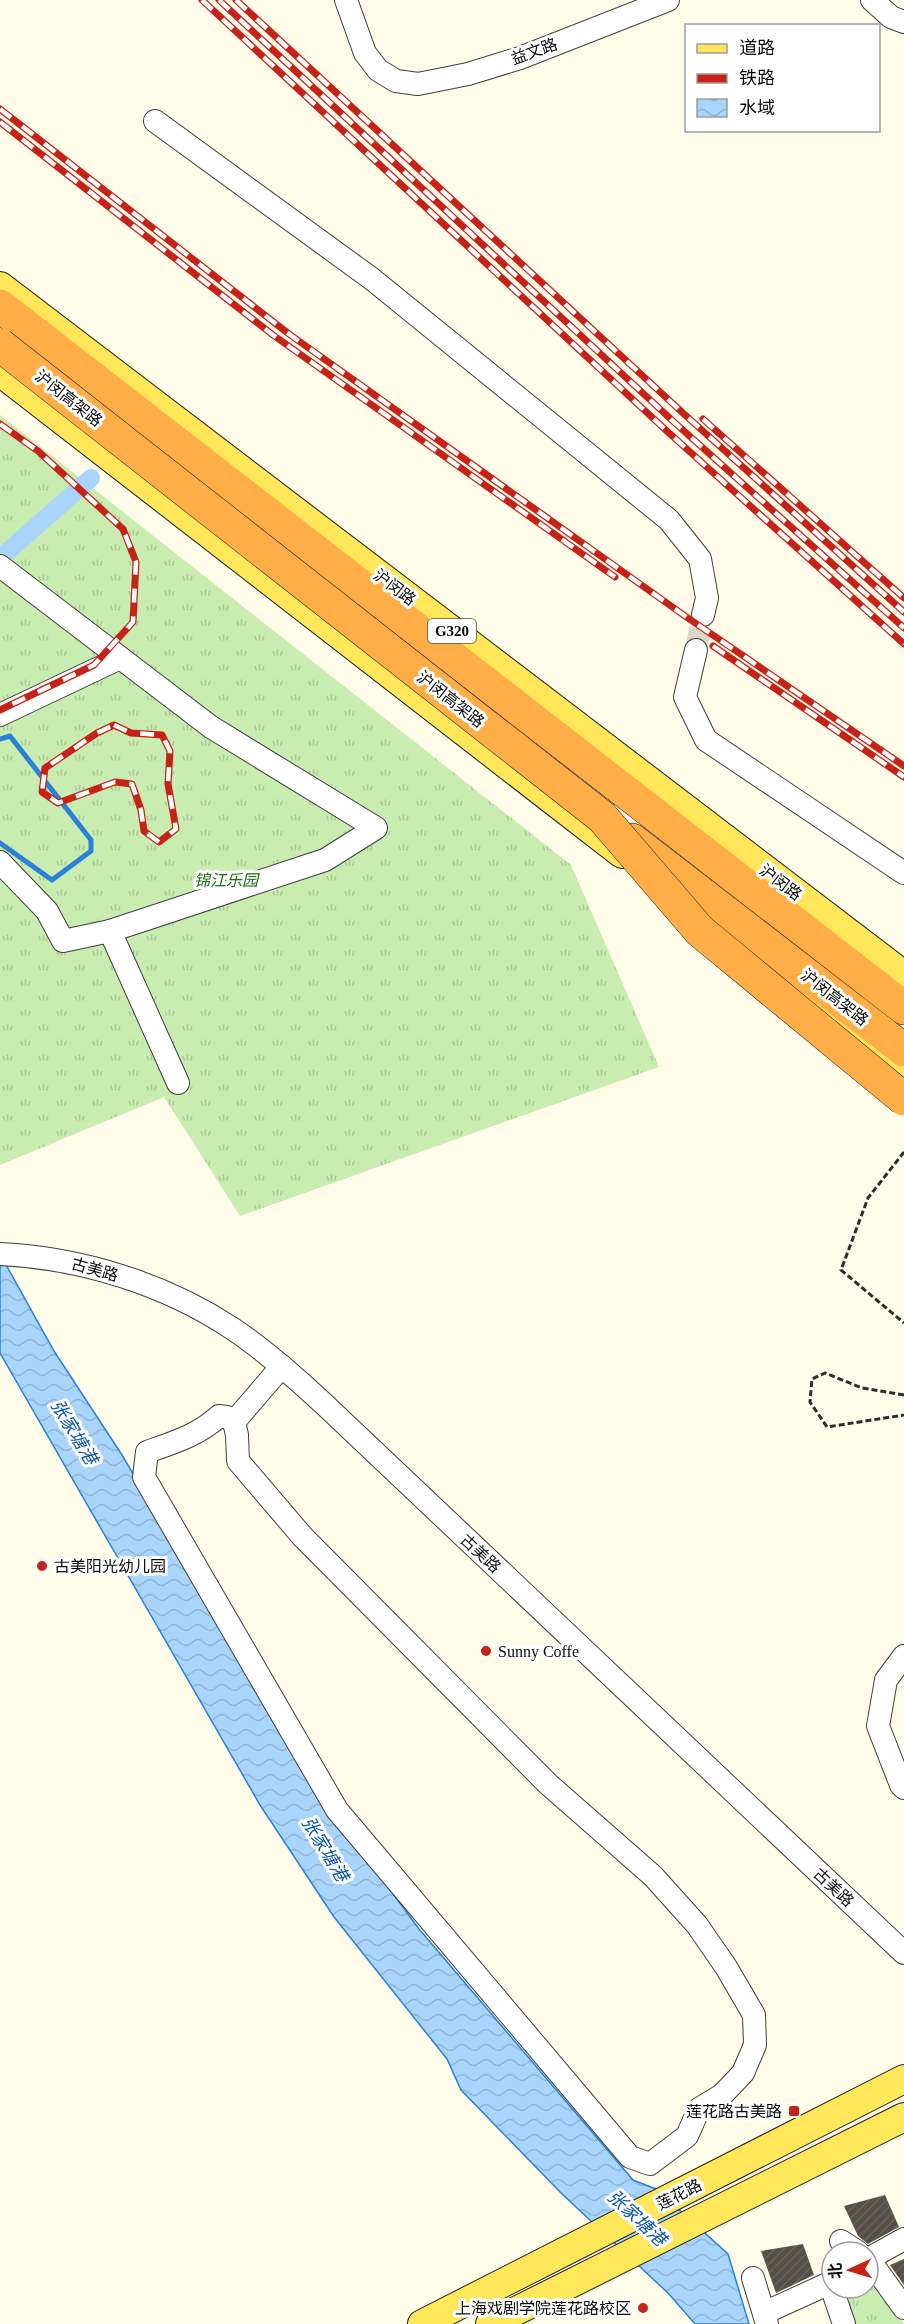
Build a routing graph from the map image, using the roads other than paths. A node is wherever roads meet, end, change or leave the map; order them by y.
1 (346, 0) edge
2 (668, 0) edge
3 (872, 0) edge
4 (904, 22) edge
5 (156, 121) dead end
6 (0, 286) edge
7 (0, 298) edge
8 (0, 306) edge
9 (0, 329) edge
10 (0, 345) edge
11 (0, 355) edge
12 (0, 372) edge
13 (59, 372) junction
14 (180, 512) junction
15 (0, 566) edge
16 (703, 615) tunnel mouth
17 (696, 650) tunnel mouth
18 (120, 658) junction
19 (0, 715) edge
20 (602, 817) junction
21 (0, 862) edge
22 (904, 873) edge
23 (110, 931) junction
24 (904, 975) edge
25 (904, 1008) edge
26 (904, 1050) edge
27 (904, 1072) edge
28 (178, 1083) dead end
29 (904, 1099) edge
30 (10, 1254) edge
31 (282, 1366) junction
32 (234, 1422) junction
33 (904, 1656) edge
34 (904, 1788) edge
35 (904, 1953) edge
36 (904, 2079) edge
37 (904, 2117) edge
38 (904, 2240) edge
39 (880, 2253) edge
40 (880, 2275) edge
41 (753, 2278) dead end
42 (820, 2289) edge
43 (836, 2300) edge
44 (904, 2308) edge
45 (766, 2318) edge
46 (422, 2324) edge
47 (489, 2324) edge
48 (844, 2324) edge

1 - 2 street, 益文路
3 - 4 street
5 - 16 street
6 - 24 main road, 沪闵路 / G320
7 - 13 highway
8 - 13 highway, 沪闵高架路
9 - 13 main road
10 - 13 highway, 沪闵高架路, bridge
11 - 13 highway, bridge
12 - 14 main road
13 - 14 main road
13 - 20 highway, 沪闵高架路, bridge
13 - 25 highway, 沪闵高架路
14 - 27 main road
15 - 18 street
17 - 22 street
18 - 19 street
18 - 23 street
20 - 26 highway, 沪闵高架路, bridge
20 - 29 highway, bridge
21 - 23 street
23 - 28 street
30 - 31 street, 古美路
31 - 32 street
31 - 35 street, 古美路
32 - 32 street
33 - 34 street
36 - 46 main road, 莲花路
37 - 47 main road, 莲花路
38 - 39 street
40 - 44 street
41 - 45 street
42 - 45 street
43 - 48 street

